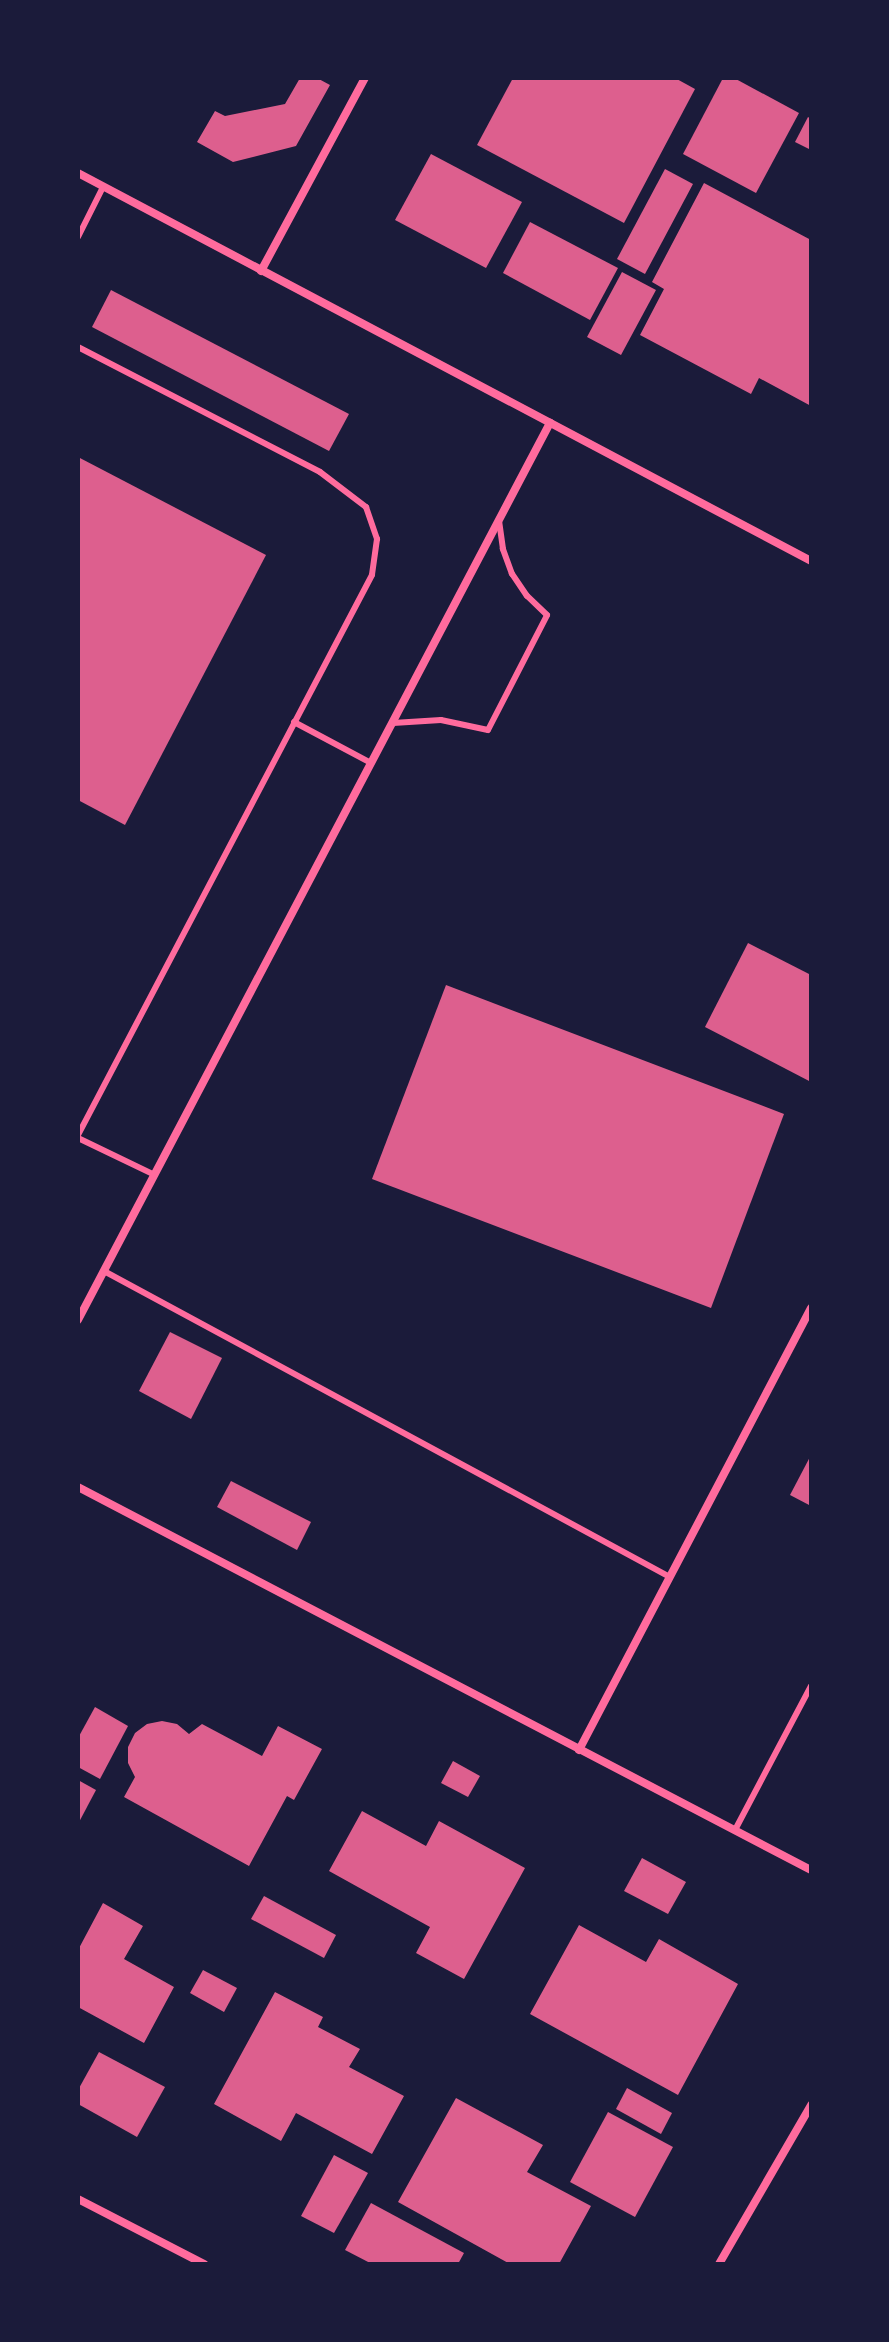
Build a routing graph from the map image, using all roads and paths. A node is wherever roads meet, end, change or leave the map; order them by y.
1 (365, 78) edge
2 (78, 173) edge
3 (103, 187) junction
4 (78, 237) edge
5 (261, 271) junction
6 (78, 347) edge
7 (550, 423) junction
8 (499, 522) junction
9 (810, 558) edge
10 (294, 722) junction
11 (393, 723) junction
12 (371, 763) junction
13 (78, 1137) edge
14 (155, 1175) junction
15 (104, 1271) junction
16 (811, 1308) edge
17 (78, 1320) edge
18 (78, 1487) edge
19 (670, 1577) junction
20 (811, 1686) edge
21 (579, 1750) junction
22 (735, 1830) junction
23 (811, 1870) edge
24 (811, 2105) edge
25 (78, 2199) edge
26 (204, 2264) edge
27 (719, 2264) edge

1 - 5 street
2 - 3 street
3 - 4 lane
3 - 5 street
5 - 7 street
6 - 10 lane
7 - 8 street
7 - 9 street
8 - 11 street
8 - 11 lane
10 - 12 lane
10 - 13 lane
11 - 12 street
12 - 14 street
13 - 14 lane
14 - 15 street
15 - 17 street
15 - 19 lane
16 - 19 street
18 - 21 street
19 - 21 street
20 - 22 lane
21 - 22 street
22 - 23 street
24 - 27 street
25 - 26 street

